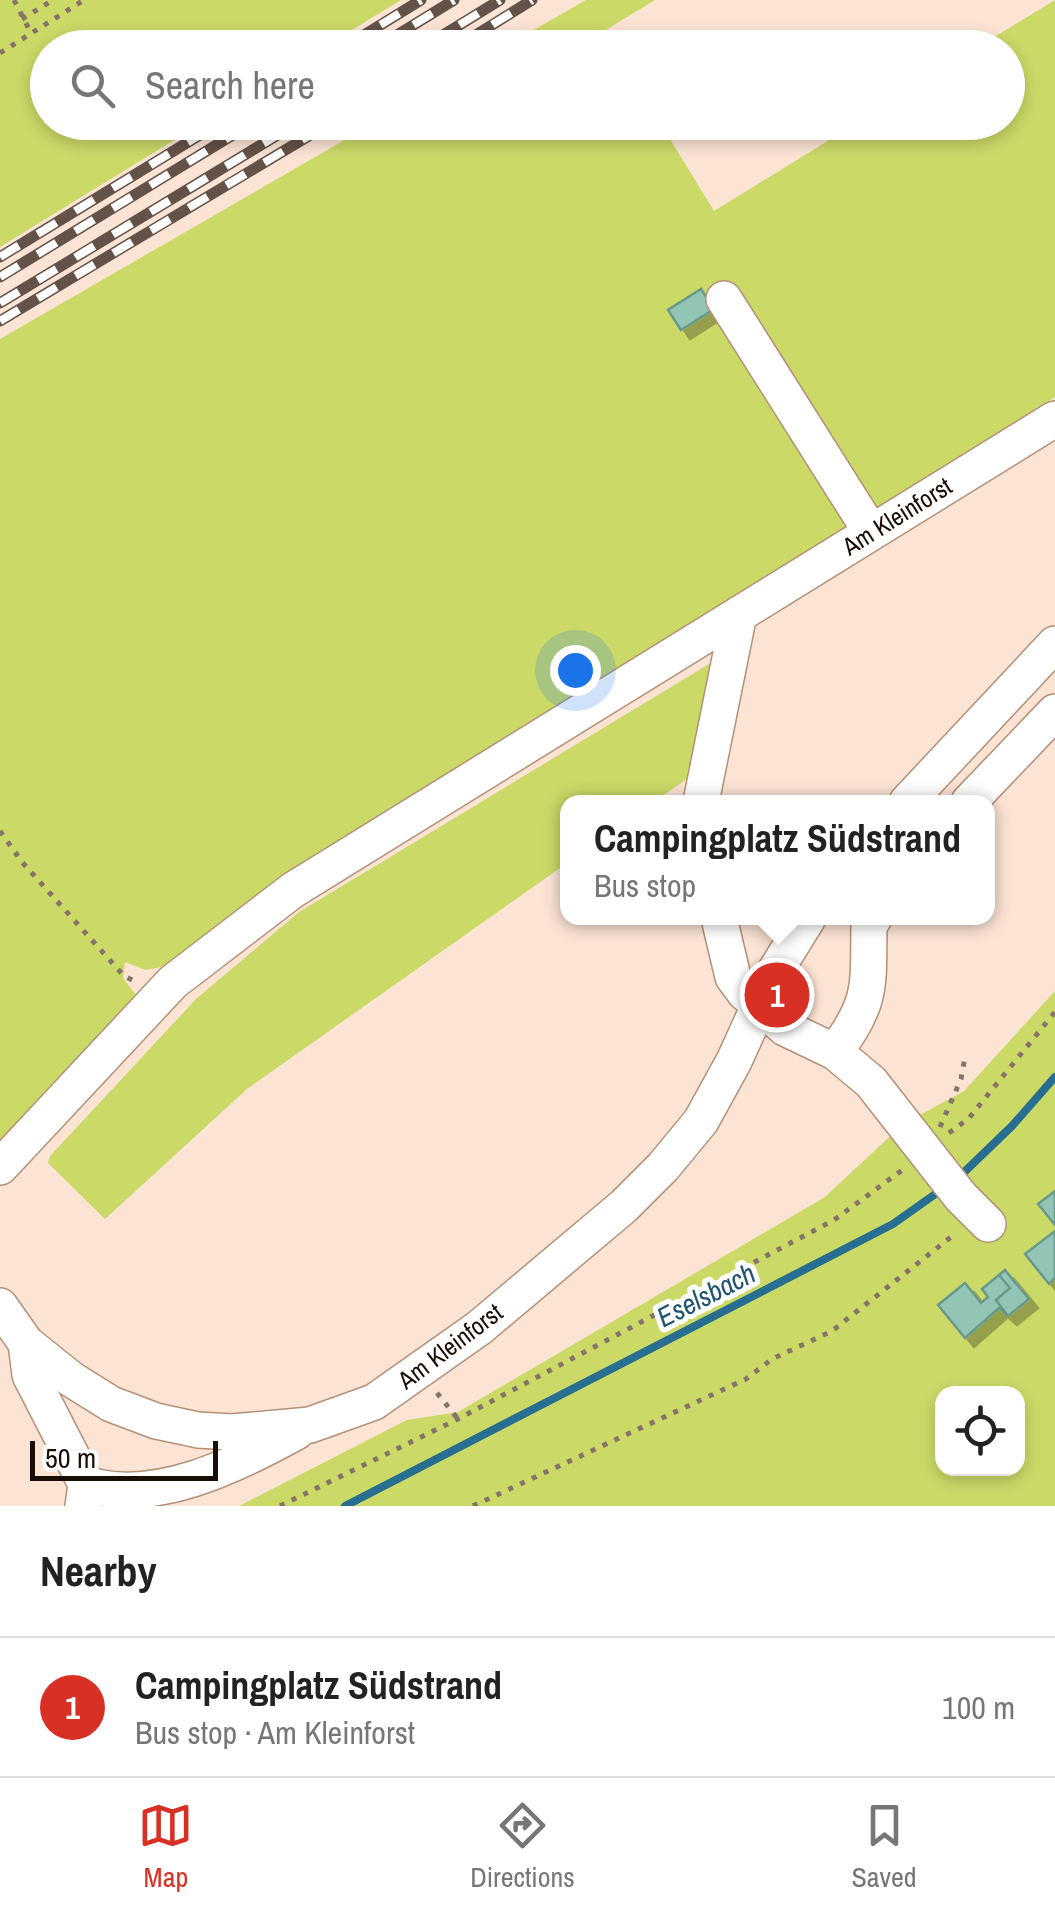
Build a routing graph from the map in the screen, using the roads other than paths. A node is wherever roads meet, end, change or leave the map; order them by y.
1 (724, 299) dead end
2 (1055, 418) edge
3 (871, 532) junction
4 (738, 614) junction
5 (1055, 644) edge
6 (1055, 712) edge
7 (702, 795) edge
8 (914, 795) edge
9 (976, 795) edge
10 (721, 925) edge
11 (804, 925) edge
12 (870, 925) edge
13 (760, 1003) junction
14 (836, 1052) junction
15 (0, 1167) edge
16 (975, 1212) road end
17 (0, 1306) edge
18 (26, 1343) junction
19 (310, 1425) junction
20 (85, 1495) edge

1 - 3 street
2 - 3 street, Am Kleinforst
3 - 4 street, Am Kleinforst
4 - 7 street
4 - 15 street, Am Kleinforst
5 - 8 street
6 - 9 street
10 - 13 street
11 - 13 street, Am Kleinforst
12 - 14 street
13 - 14 street
13 - 19 street, Am Kleinforst
14 - 16 street
17 - 18 street, Am Kleinforst
18 - 19 street, Am Kleinforst
18 - 20 street, Am Kleinforst
19 - 20 street

